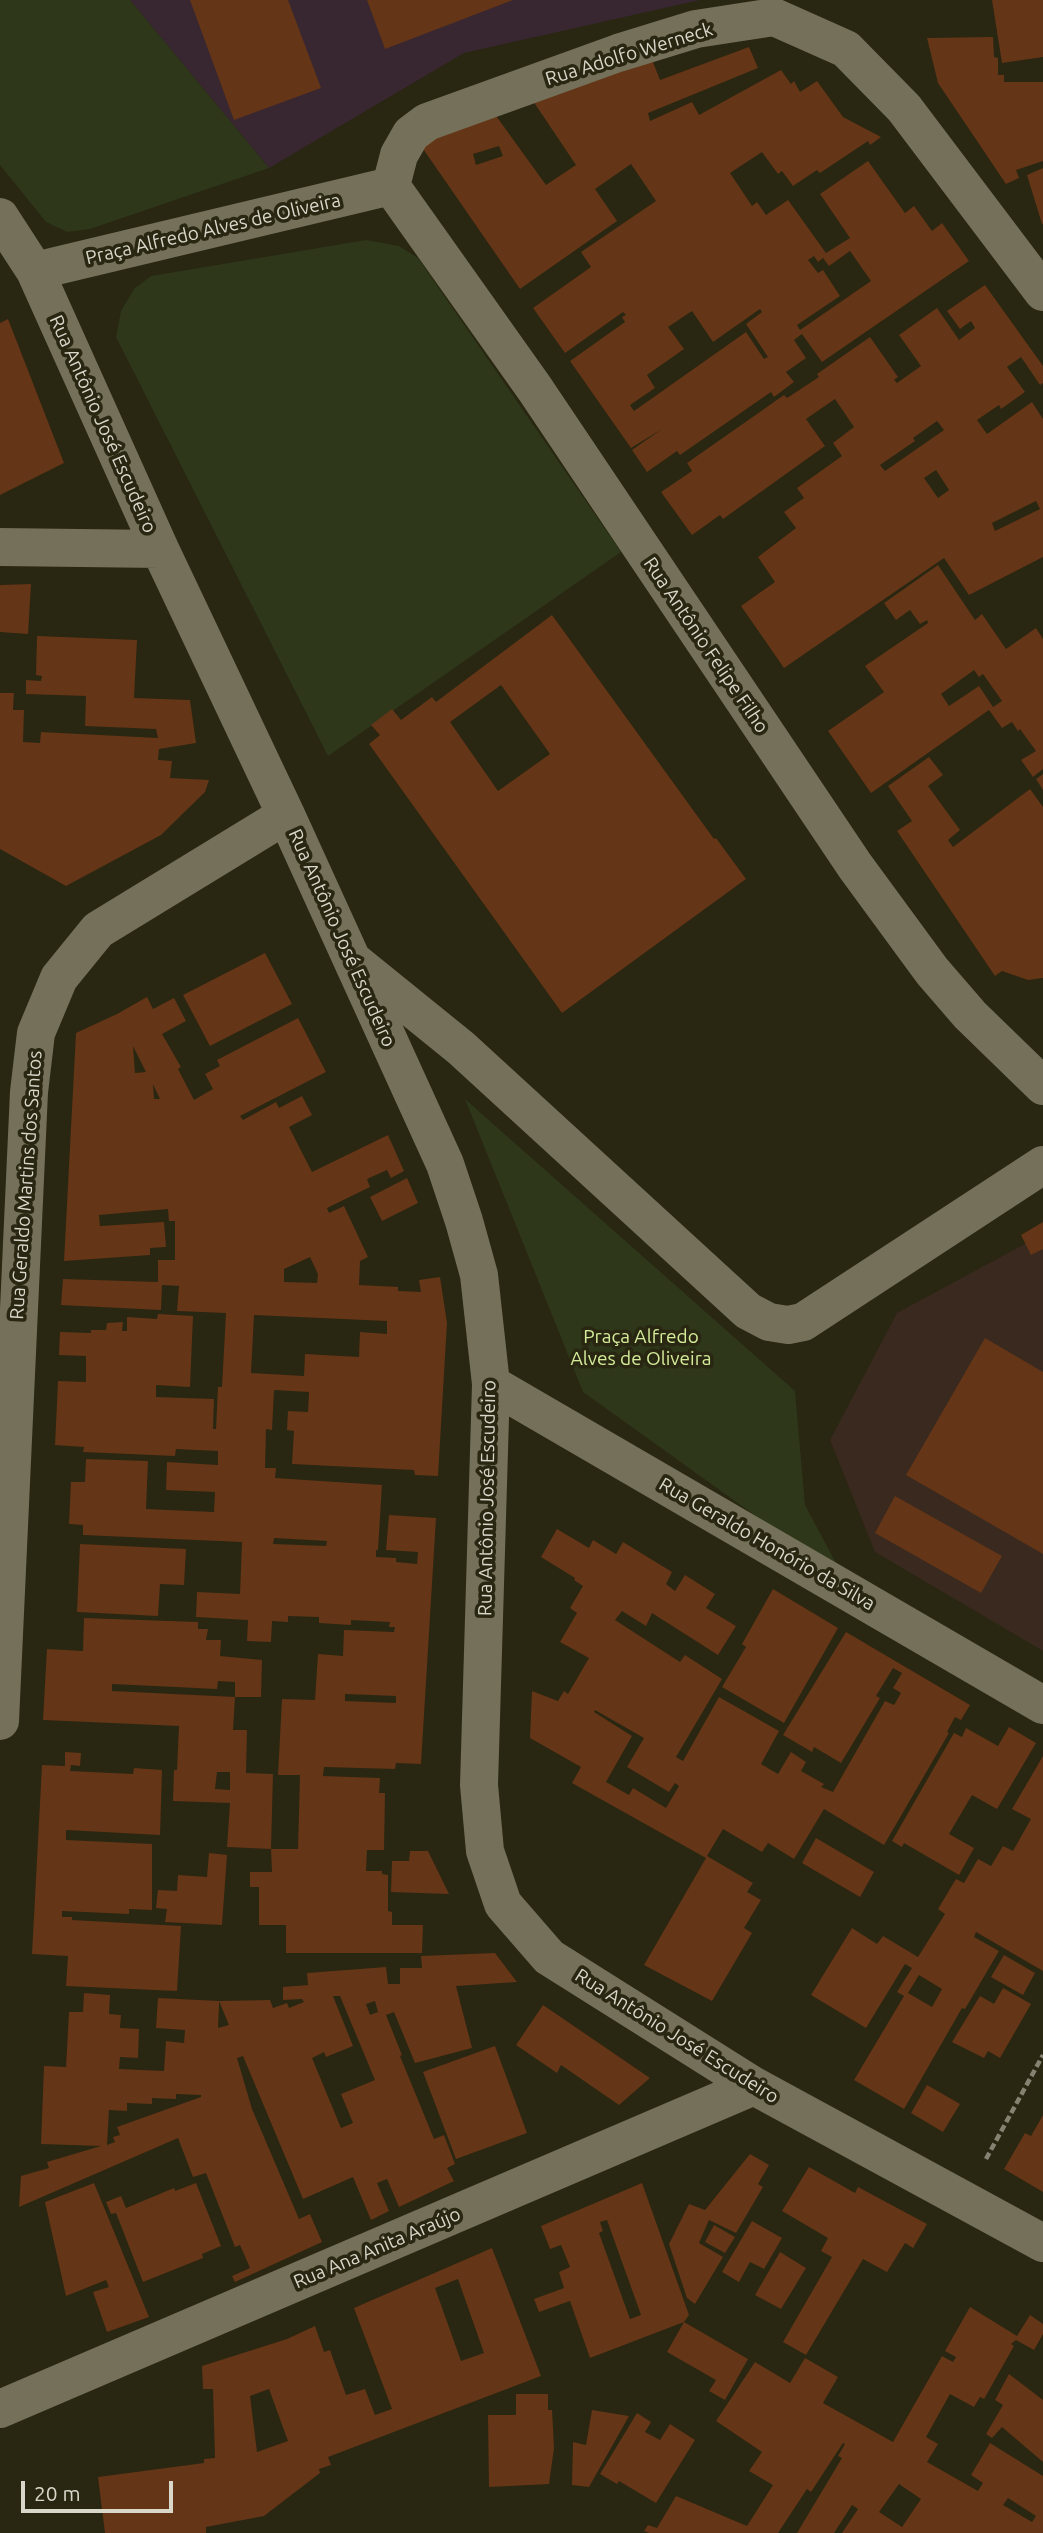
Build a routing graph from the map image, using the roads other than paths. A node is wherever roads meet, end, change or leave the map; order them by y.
1 (391, 186) junction
2 (0, 217) edge
3 (35, 271) junction
4 (1043, 292) edge
5 (0, 547) edge
6 (160, 549) junction
7 (286, 815) junction
8 (349, 957) junction
9 (1043, 1086) edge
10 (1043, 1164) edge
11 (491, 1384) junction
12 (1043, 1705) edge
13 (0, 1721) edge
14 (754, 2086) junction
15 (1043, 2243) edge
16 (0, 2409) edge

1 - 3 street, Praça Alfredo Alves de Oliveira
1 - 4 street, Rua Adolfo Werneck
1 - 9 street, Rua Antônio Felipe Filho
2 - 3 street, Rua Antônio José Escudeiro
3 - 6 street, Rua Antônio José Escudeiro
5 - 6 street
6 - 7 street, Rua Antônio José Escudeiro
7 - 8 street, Rua Antônio José Escudeiro
7 - 13 street, Rua Geraldo Martins dos Santos
8 - 10 street
8 - 11 street, Rua Antônio José Escudeiro
11 - 12 street, Rua Geraldo Honório da Silva
11 - 14 street, Rua Antônio José Escudeiro
14 - 15 street, Rua Antônio José Escudeiro
14 - 16 street, Rua Ana Anita Araújo

